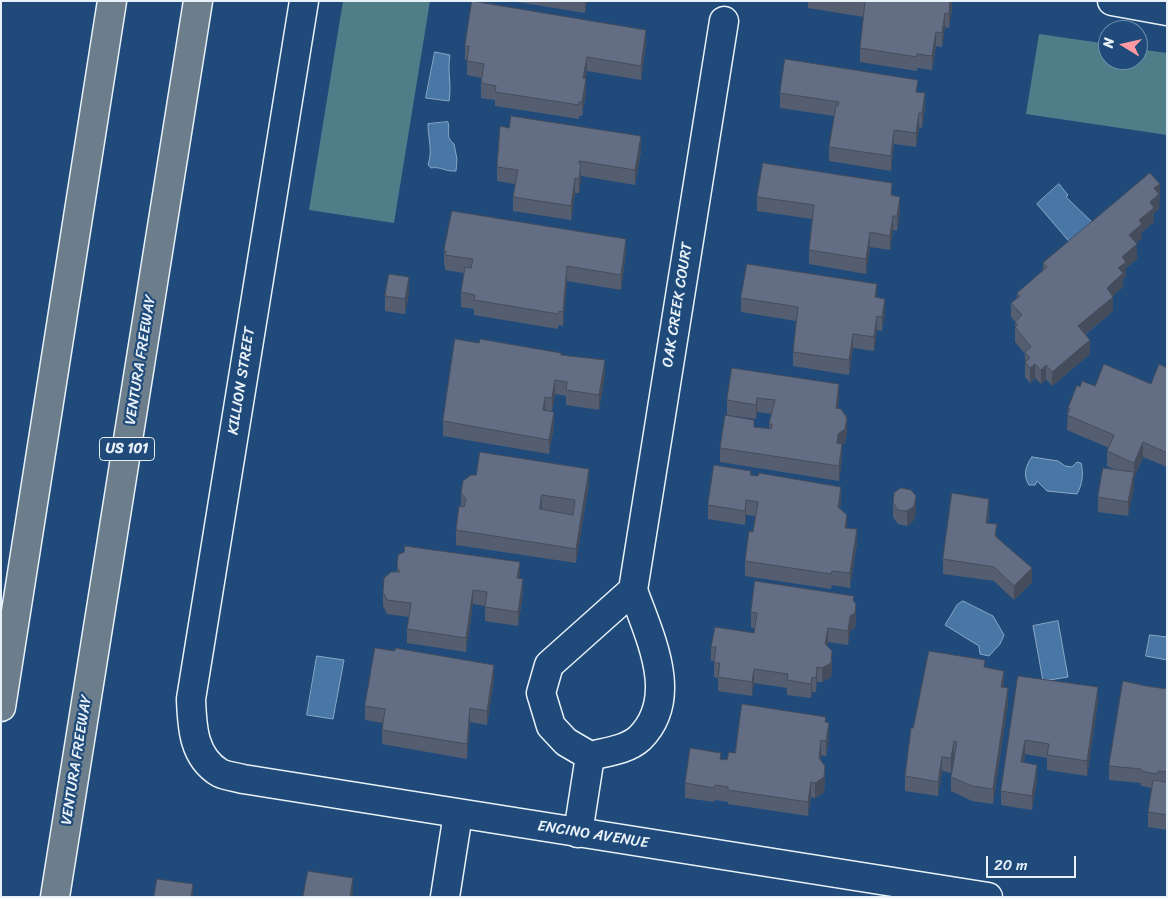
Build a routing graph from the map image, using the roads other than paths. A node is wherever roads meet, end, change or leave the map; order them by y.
1 (112, 1) edge
2 (198, 1) edge
3 (304, 1) edge
4 (1112, 1) edge
5 (1167, 11) edge
6 (724, 21) dead end
7 (633, 590) junction
8 (1, 707) edge
9 (590, 756) junction
10 (205, 758) joint
11 (458, 814) junction
12 (578, 833) junction
13 (55, 897) edge
14 (445, 897) edge
15 (988, 897) edge

1 - 8 highway
2 - 13 highway, VENTURA FREEWAY / US 101
3 - 10 street, KILLION STREET
4 - 5 street
6 - 7 street, OAK CREEK COURT
7 - 9 street, OAK CREEK COURT
7 - 9 street
9 - 12 street
10 - 11 street, ENCINO AVENUE
11 - 12 street, ENCINO AVENUE
11 - 14 street
12 - 15 street, ENCINO AVENUE

